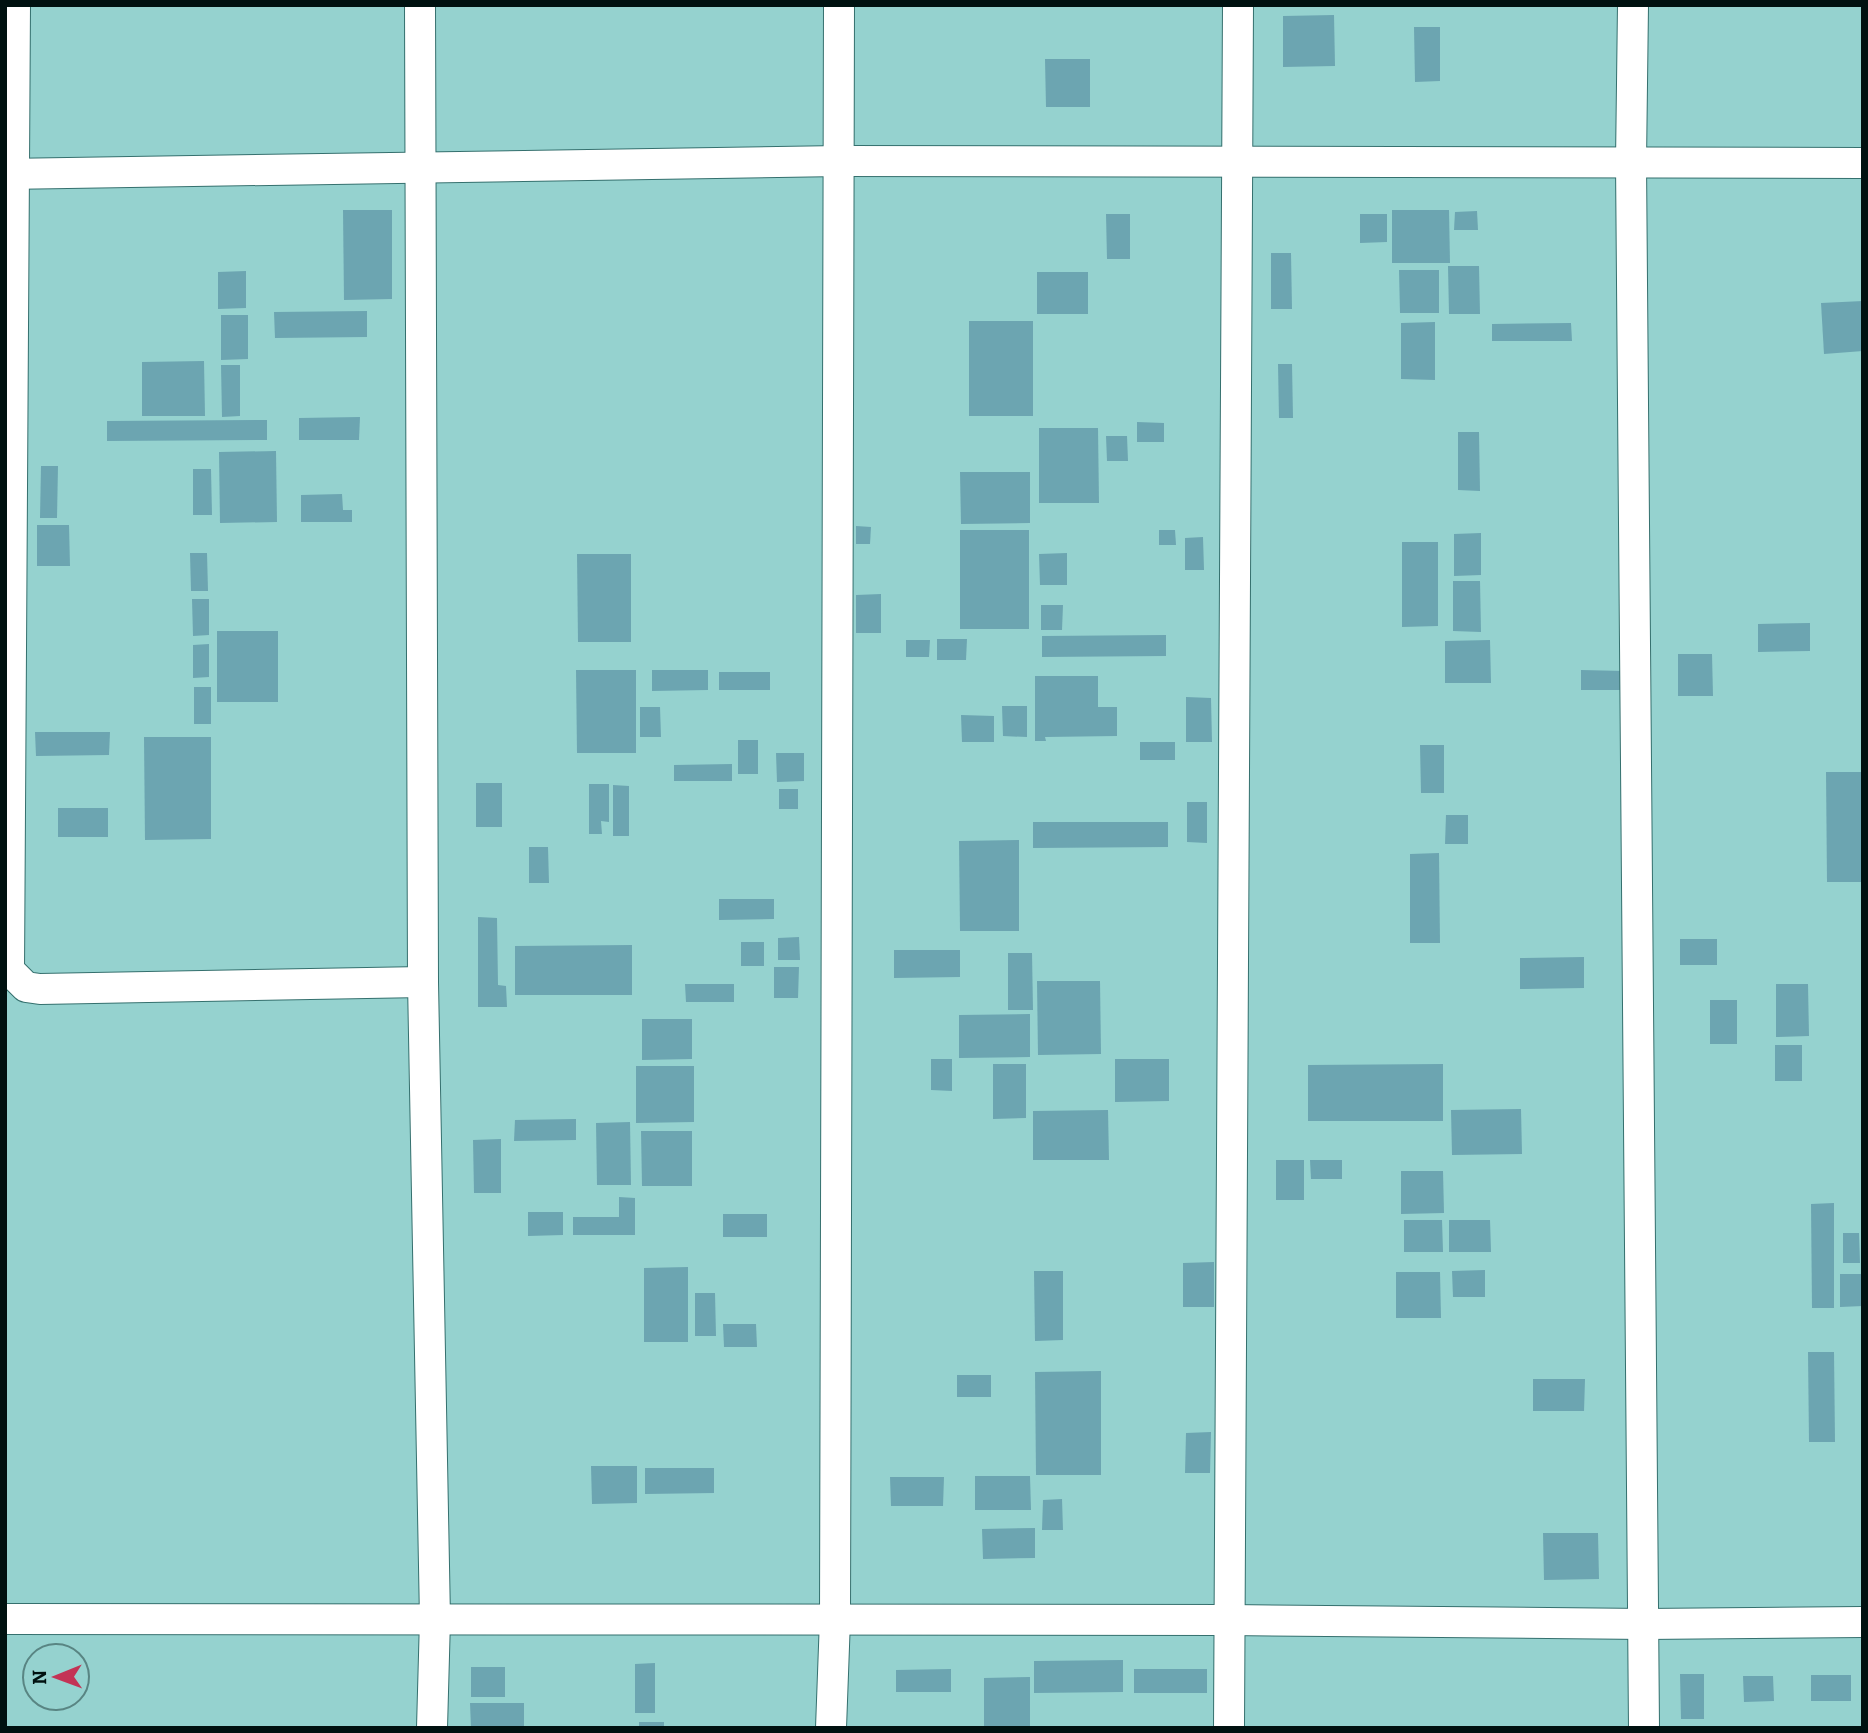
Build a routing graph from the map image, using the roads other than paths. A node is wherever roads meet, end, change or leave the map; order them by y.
1 (15, 5) edge
2 (420, 5) edge
3 (839, 5) edge
4 (1238, 5) edge
5 (1633, 5) edge
6 (840, 161) junction
7 (1238, 161) junction
8 (1631, 162) junction
9 (1863, 163) edge
10 (419, 169) junction
11 (10, 174) edge
12 (423, 982) junction
13 (5, 1619) edge
14 (435, 1619) junction
15 (835, 1619) junction
16 (1230, 1620) junction
17 (1863, 1622) edge
18 (1645, 1625) junction
19 (432, 1728) edge
20 (831, 1728) edge
21 (1228, 1728) edge
22 (1644, 1728) edge

1 - 11 street
2 - 10 street
3 - 6 street
4 - 7 street
5 - 8 street
6 - 7 street
6 - 10 street
6 - 15 street
7 - 8 street
7 - 16 street
8 - 9 street
8 - 18 street
10 - 11 street
10 - 12 street
11 - 12 street
12 - 14 street
13 - 14 street
14 - 15 street
14 - 19 street
15 - 16 street
15 - 20 street
16 - 18 street
16 - 21 street
17 - 18 street
18 - 22 street

